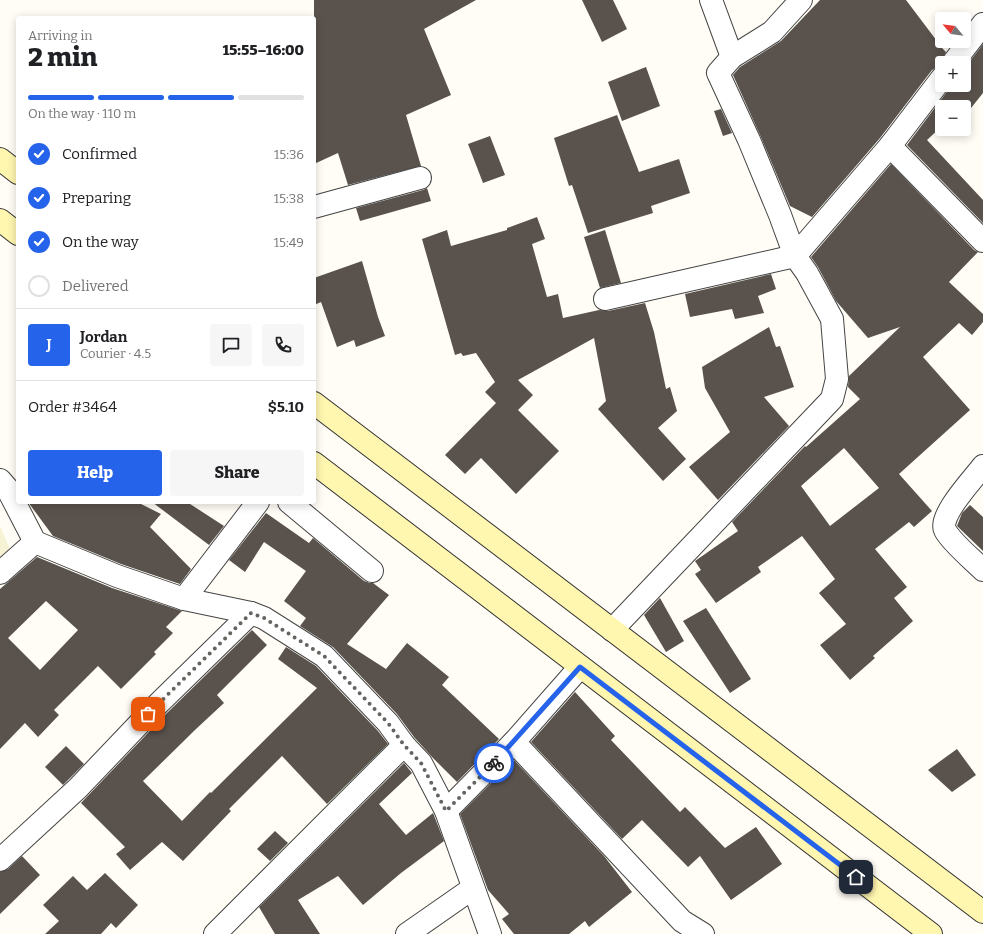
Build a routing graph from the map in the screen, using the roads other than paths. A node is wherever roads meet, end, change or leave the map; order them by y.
1 (711, 0) edge
2 (801, 0) edge
3 (983, 24) edge
4 (958, 56) edge
5 (732, 57) junction
6 (935, 87) edge
7 (890, 146) junction
8 (0, 159) edge
9 (16, 171) edge
10 (420, 178) dead end
11 (316, 206) edge
12 (0, 220) edge
13 (16, 232) edge
14 (983, 241) edge
15 (794, 256) junction
16 (604, 299) dead end
17 (316, 405) edge
18 (316, 465) edge
19 (983, 466) edge
20 (0, 480) edge
21 (256, 504) edge
22 (291, 504) edge
23 (35, 542) junction
24 (983, 570) edge
25 (372, 571) dead end
26 (0, 573) edge
27 (184, 599) junction
28 (251, 613) junction
29 (612, 630) junction
30 (580, 667) junction
31 (514, 742) junction
32 (404, 745) junction
33 (446, 811) junction
34 (0, 860) edge
35 (473, 888) junction
36 (983, 912) edge
37 (215, 934) edge
38 (407, 934) edge
39 (490, 934) edge
40 (703, 934) edge
41 (931, 934) edge

1 - 5 street
2 - 5 street
3 - 4 street
5 - 15 street
6 - 7 street
7 - 14 street
7 - 15 street
8 - 9 main road
10 - 11 street
12 - 13 main road
15 - 16 street
15 - 29 street
17 - 29 main road
18 - 30 main road
19 - 24 street
20 - 23 street
21 - 27 street
22 - 25 street
23 - 26 street
23 - 27 street
27 - 28 street
28 - 32 street
28 - 34 street
29 - 36 main road
30 - 31 street
30 - 41 main road
31 - 33 street
31 - 40 street
32 - 33 street
32 - 37 street
33 - 35 street
35 - 38 street
35 - 39 street

